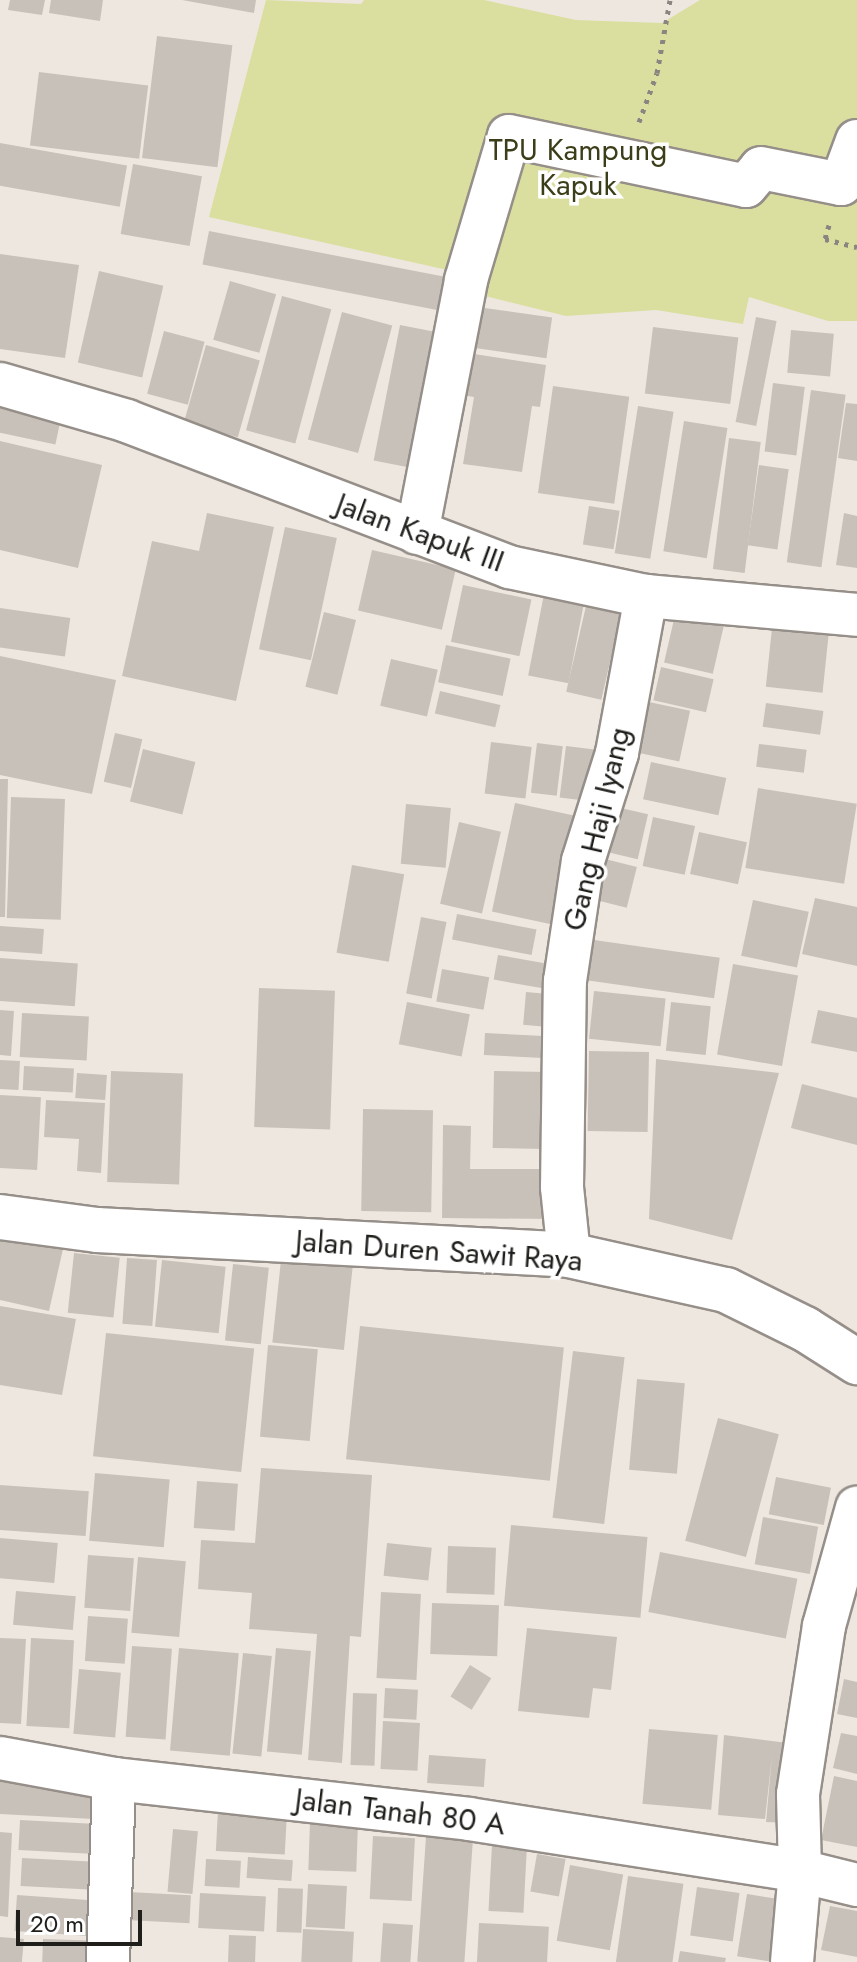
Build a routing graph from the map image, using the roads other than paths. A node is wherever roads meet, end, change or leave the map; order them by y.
1 (857, 141) edge
2 (0, 384) edge
3 (417, 533) junction
4 (646, 596) junction
5 (857, 615) edge
6 (0, 1217) edge
7 (569, 1255) junction
8 (857, 1362) edge
9 (857, 1508) edge
10 (0, 1758) edge
11 (114, 1779) junction
12 (800, 1871) junction
13 (857, 1885) edge
14 (108, 1962) edge
15 (792, 1962) edge

1 - 3 street
2 - 3 street, Jalan Kapuk III
3 - 4 street, Jalan Kapuk III
4 - 5 street, Jalan Kapuk III
4 - 7 street, Gang Haji Iyang
6 - 7 street, Jalan Duren Sawit Raya
7 - 8 street, Jalan Duren Sawit Raya
9 - 12 street
10 - 11 street, Jalan Tanah 80 A
11 - 12 street, Jalan Tanah 80 A
11 - 14 street
12 - 13 street, Jalan Tanah 80 A
12 - 15 street

